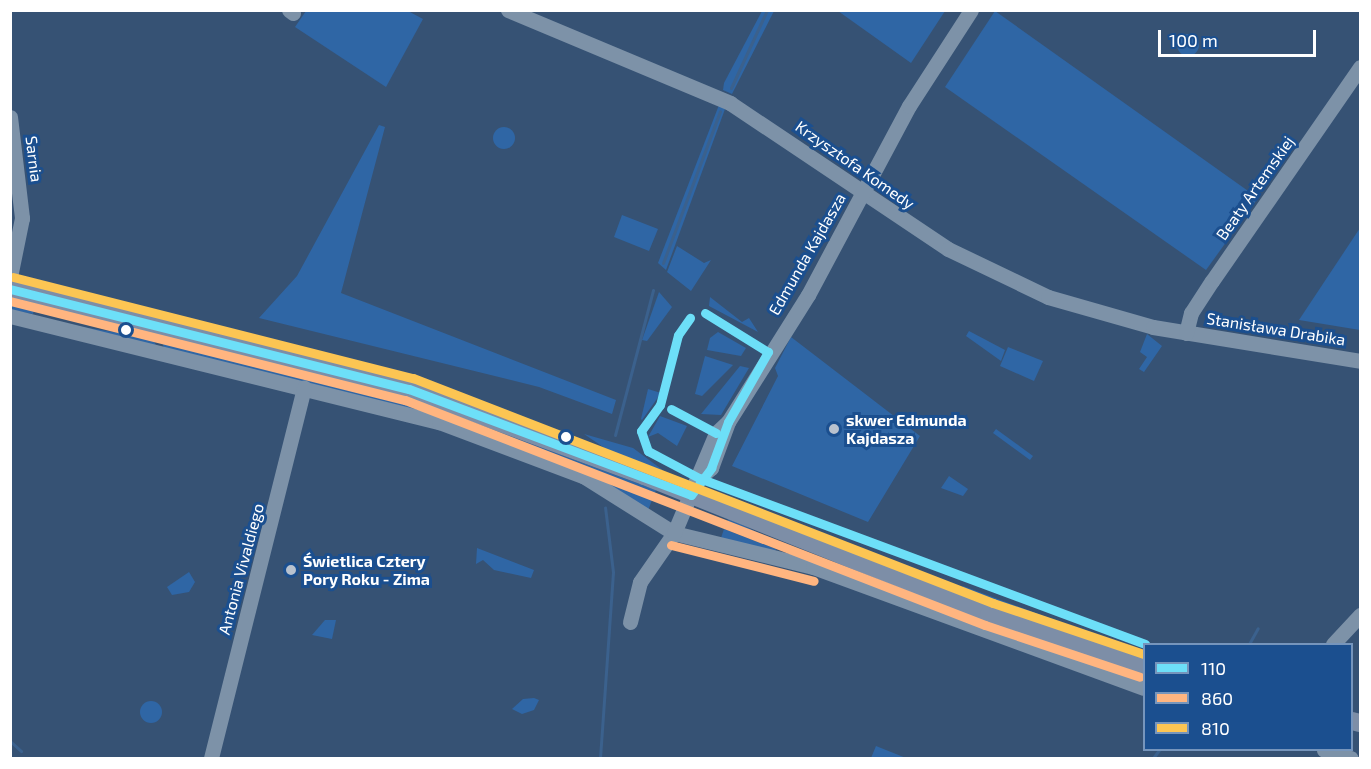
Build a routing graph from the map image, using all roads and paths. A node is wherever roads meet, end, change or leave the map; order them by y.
1 (508, 10) edge
2 (971, 10) edge
3 (1360, 67) edge
4 (10, 117) edge
5 (864, 193) junction
6 (10, 277) edge
7 (10, 289) edge
8 (10, 316) edge
9 (1186, 333) junction
10 (1360, 361) edge
11 (304, 388) junction
12 (695, 486) junction
13 (674, 533) junction
14 (1360, 615) edge
15 (630, 622) dead end
16 (1335, 643) edge
17 (1143, 666) edge
18 (1143, 688) edge
19 (1327, 751) edge
20 (211, 759) edge
21 (1350, 759) edge

1 - 5 street, Krzysztofa Komedy
2 - 5 street, Edmunda Kajdasza
3 - 9 street, Beaty Artemskiej
4 - 6 street, Sarnia
5 - 9 street, Krzysztofa Komedy
5 - 12 street, Edmunda Kajdasza
7 - 12 main road
8 - 11 street
9 - 10 street, Stanisława Drabika
11 - 13 street
11 - 20 street, Antonia Vivaldiego
12 - 13 street, Edmunda Kajdasza
12 - 17 main road
13 - 15 street, Edmunda Kajdasza
13 - 18 street
14 - 16 street
19 - 21 street

